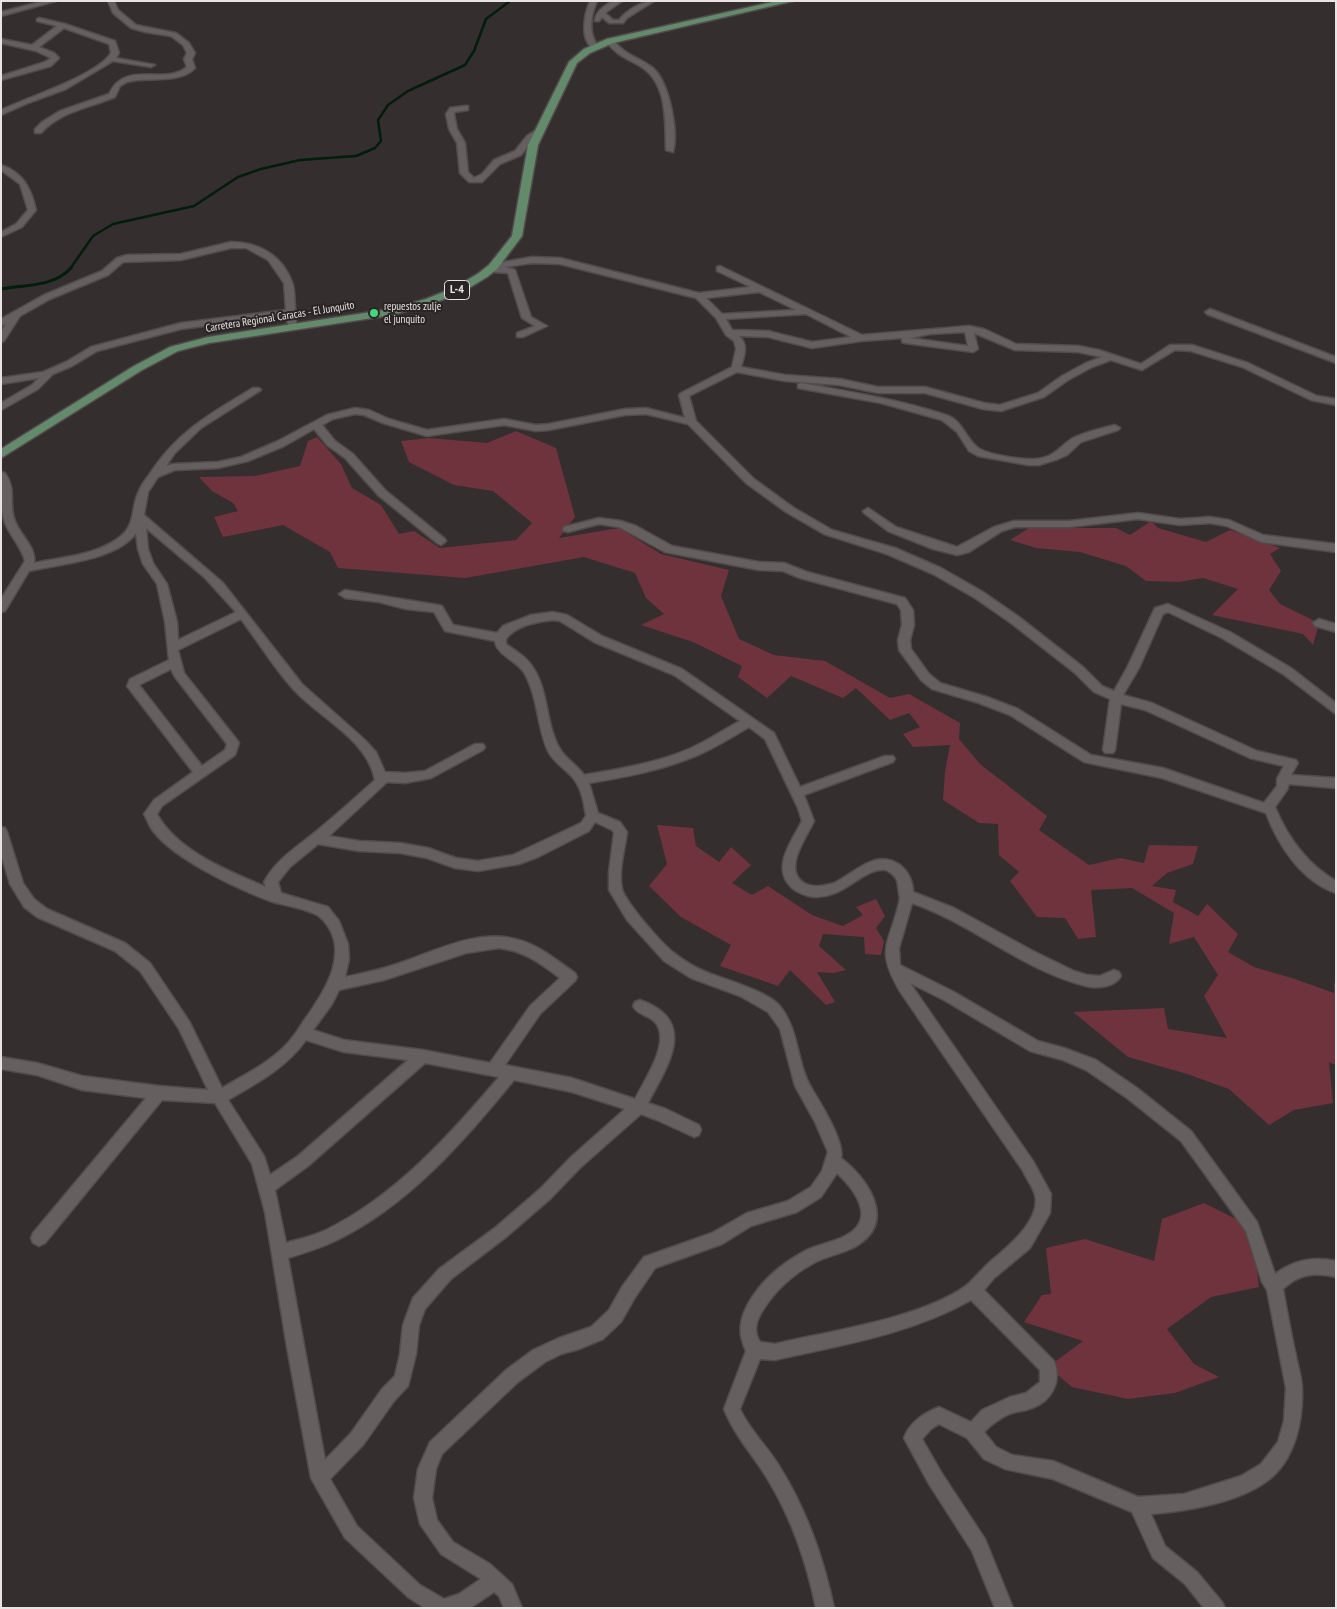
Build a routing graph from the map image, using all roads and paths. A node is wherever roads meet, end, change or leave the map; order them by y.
1 (53, 1) edge
2 (111, 1) edge
3 (594, 1) edge
4 (619, 1) edge
5 (651, 1) edge
6 (789, 1) edge
7 (1, 14) edge
8 (600, 14) junction
9 (39, 20) dead end
10 (63, 25) junction
11 (589, 35) junction
12 (1, 41) edge
13 (610, 41) junction
14 (33, 48) junction
15 (595, 48) junction
16 (111, 59) junction
17 (151, 65) dead end
18 (1, 78) edge
19 (465, 108) dead end
20 (1, 113) edge
21 (38, 131) dead end
22 (539, 132) junction
23 (670, 150) dead end
24 (1, 167) edge
25 (1, 235) edge
26 (491, 269) junction
27 (720, 269) dead end
28 (760, 289) junction
29 (699, 296) junction
30 (290, 312) junction
31 (805, 312) junction
32 (1210, 312) dead end
33 (17, 314) junction
34 (720, 317) junction
35 (1, 323) edge
36 (292, 327) junction
37 (969, 329) junction
38 (729, 333) junction
39 (520, 335) dead end
40 (888, 337) junction
41 (861, 338) junction
42 (1, 339) edge
43 (1111, 357) junction
44 (1336, 360) edge
45 (736, 369) junction
46 (51, 371) junction
47 (785, 378) junction
48 (1, 381) edge
49 (256, 390) dead end
50 (1336, 402) edge
51 (1, 407) edge
52 (691, 422) junction
53 (316, 425) junction
54 (1115, 428) dead end
55 (1, 454) edge
56 (1, 475) edge
57 (154, 475) junction
58 (868, 511) dead end
59 (139, 516) junction
60 (568, 529) dead end
61 (441, 541) dead end
62 (1336, 548) edge
63 (27, 568) junction
64 (345, 594) dead end
65 (1, 608) edge
66 (242, 614) junction
67 (1319, 623) dead end
68 (1336, 628) edge
69 (500, 638) junction
70 (172, 648) junction
71 (175, 662) junction
72 (1116, 697) junction
73 (1336, 710) edge
74 (750, 721) junction
75 (480, 747) dead end
76 (1109, 750) dead end
77 (889, 759) dead end
78 (201, 774) junction
79 (381, 776) junction
80 (1283, 779) junction
81 (581, 780) junction
82 (1336, 783) edge
83 (796, 792) junction
84 (1270, 810) junction
85 (592, 816) junction
86 (1, 832) edge
87 (317, 839) junction
88 (1336, 888) edge
89 (905, 895) junction
90 (275, 897) junction
91 (895, 969) junction
92 (1114, 976) dead end
93 (335, 985) junction
94 (640, 1006) dead end
95 (303, 1033) junction
96 (423, 1056) junction
97 (1, 1063) edge
98 (494, 1069) junction
99 (511, 1073) junction
100 (159, 1093) junction
101 (219, 1097) junction
102 (638, 1107) junction
103 (694, 1130) dead end
104 (833, 1161) junction
105 (266, 1187) junction
106 (39, 1238) dead end
107 (280, 1253) junction
108 (1336, 1269) edge
109 (1274, 1286) junction
110 (973, 1290) junction
111 (755, 1350) junction
112 (973, 1432) junction
113 (320, 1478) junction
114 (1138, 1506) junction
115 (496, 1580) junction
116 (443, 1608) edge
117 (513, 1608) edge
118 (825, 1608) edge
119 (1004, 1608) edge
120 (1216, 1608) edge

1 - 7 street
2 - 21 street
3 - 11 street
4 - 8 street
5 - 8 street
6 - 13 main road, Carretera Regional Caracas - El Junquito / L-4
8 - 11 street
9 - 10 street
10 - 14 street
10 - 16 street
11 - 15 street
12 - 14 street
13 - 15 main road, Carretera Regional Caracas - El Junquito / L-4
13 - 23 street
14 - 18 street
15 - 22 main road, Carretera Regional Caracas - El Junquito / L-4
16 - 17 street
16 - 20 street
19 - 22 street
22 - 26 main road, Carretera Regional Caracas - El Junquito / L-4
24 - 25 street
26 - 29 street
26 - 36 main road, Carretera Regional Caracas - El Junquito / L-4
26 - 39 street
27 - 28 street
28 - 29 street
28 - 31 street
29 - 34 street
30 - 33 street
30 - 36 street
30 - 46 street
31 - 34 street
31 - 41 street
32 - 44 street
33 - 35 street
33 - 42 street
34 - 38 street
36 - 55 main road, Carretera Regional Caracas - El Junquito / L-4
37 - 40 street
37 - 40 street
37 - 43 street
38 - 41 street
38 - 45 street
40 - 41 street
43 - 47 street
43 - 50 street
45 - 47 street
45 - 52 street
46 - 48 street
46 - 51 street
47 - 54 street
49 - 57 street
52 - 53 street
52 - 72 street
53 - 57 street
53 - 61 street
56 - 63 street
57 - 59 street
58 - 62 street
59 - 63 street
59 - 66 street
59 - 70 street
60 - 84 street
63 - 65 street
64 - 69 street
66 - 70 street
66 - 79 street
67 - 68 street
69 - 74 street
69 - 81 street
70 - 71 street
71 - 78 street
71 - 78 street
72 - 73 street
72 - 76 street
72 - 80 street
74 - 81 street
74 - 83 street
75 - 79 street
77 - 83 street
78 - 90 street
79 - 87 street
80 - 82 street
80 - 84 street
81 - 85 street
83 - 89 street
84 - 88 street
85 - 87 street
85 - 104 street
86 - 101 street
87 - 90 street
89 - 91 street
89 - 92 street
90 - 93 street
91 - 109 street
91 - 110 street
93 - 95 street
93 - 98 street
94 - 102 street
95 - 96 street
95 - 101 street
96 - 98 street
96 - 105 street
97 - 100 street
98 - 99 street
99 - 102 street
99 - 107 street
100 - 101 street
100 - 106 street
101 - 105 street
102 - 103 street
102 - 113 street
104 - 111 street
104 - 115 street
105 - 107 street
107 - 113 street
108 - 109 street
109 - 114 street
110 - 111 street
110 - 112 street
111 - 118 street
112 - 114 street
112 - 119 street
113 - 116 street
114 - 120 street
115 - 116 street
115 - 117 street

